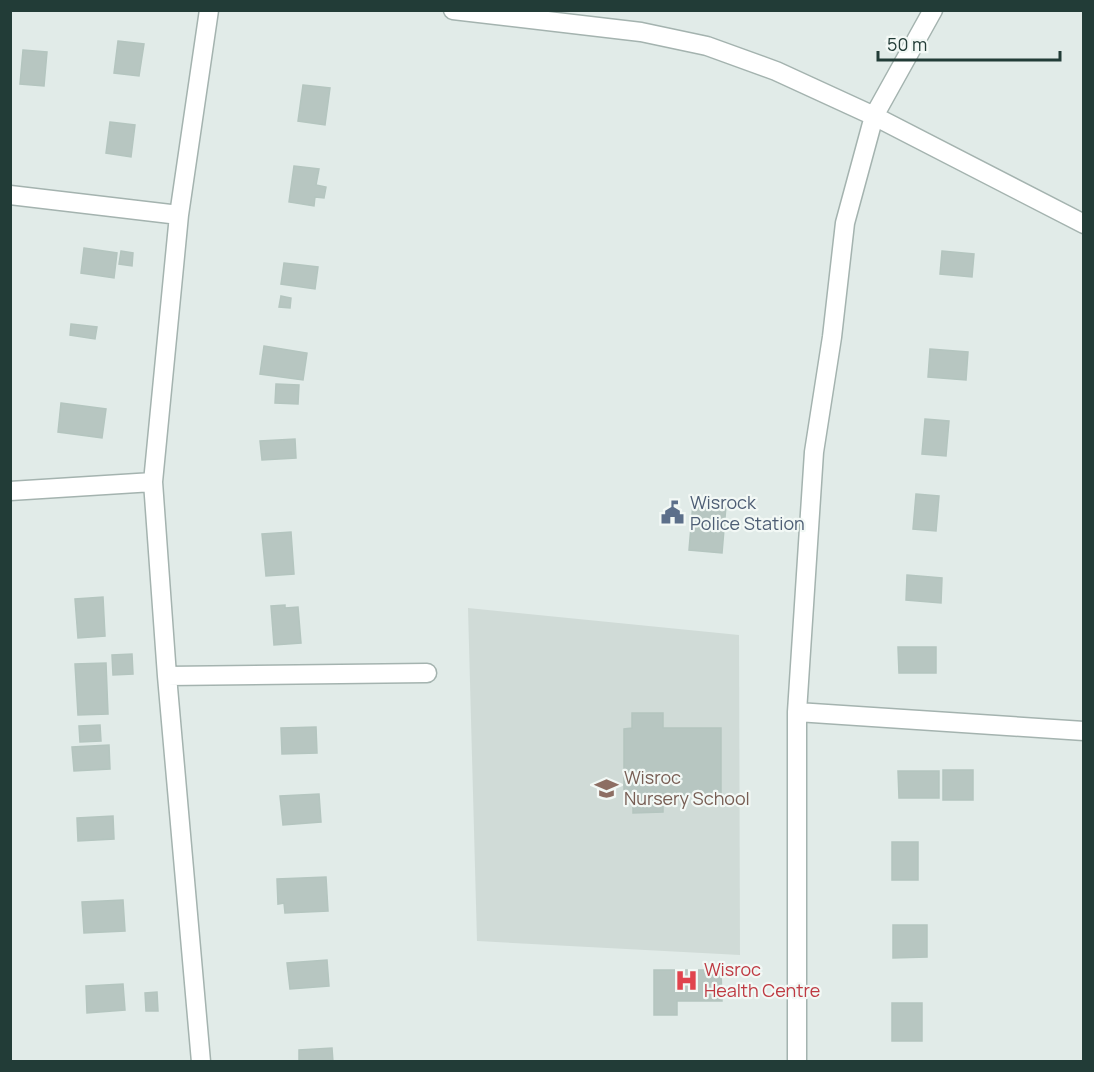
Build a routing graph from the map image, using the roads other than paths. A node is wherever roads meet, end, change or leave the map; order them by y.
1 (208, 10) edge
2 (453, 10) edge
3 (933, 10) edge
4 (874, 116) junction
5 (10, 195) edge
6 (178, 215) junction
7 (1083, 224) edge
8 (153, 482) junction
9 (10, 491) edge
10 (427, 673) dead end
11 (167, 676) junction
12 (797, 712) junction
13 (1083, 731) edge
14 (201, 1062) edge
15 (797, 1062) edge

1 - 6 street
2 - 4 street
3 - 4 street
4 - 7 street
4 - 12 street
5 - 6 street
6 - 8 street
8 - 9 street
8 - 11 street
10 - 11 street
11 - 14 street
12 - 13 street
12 - 15 street

